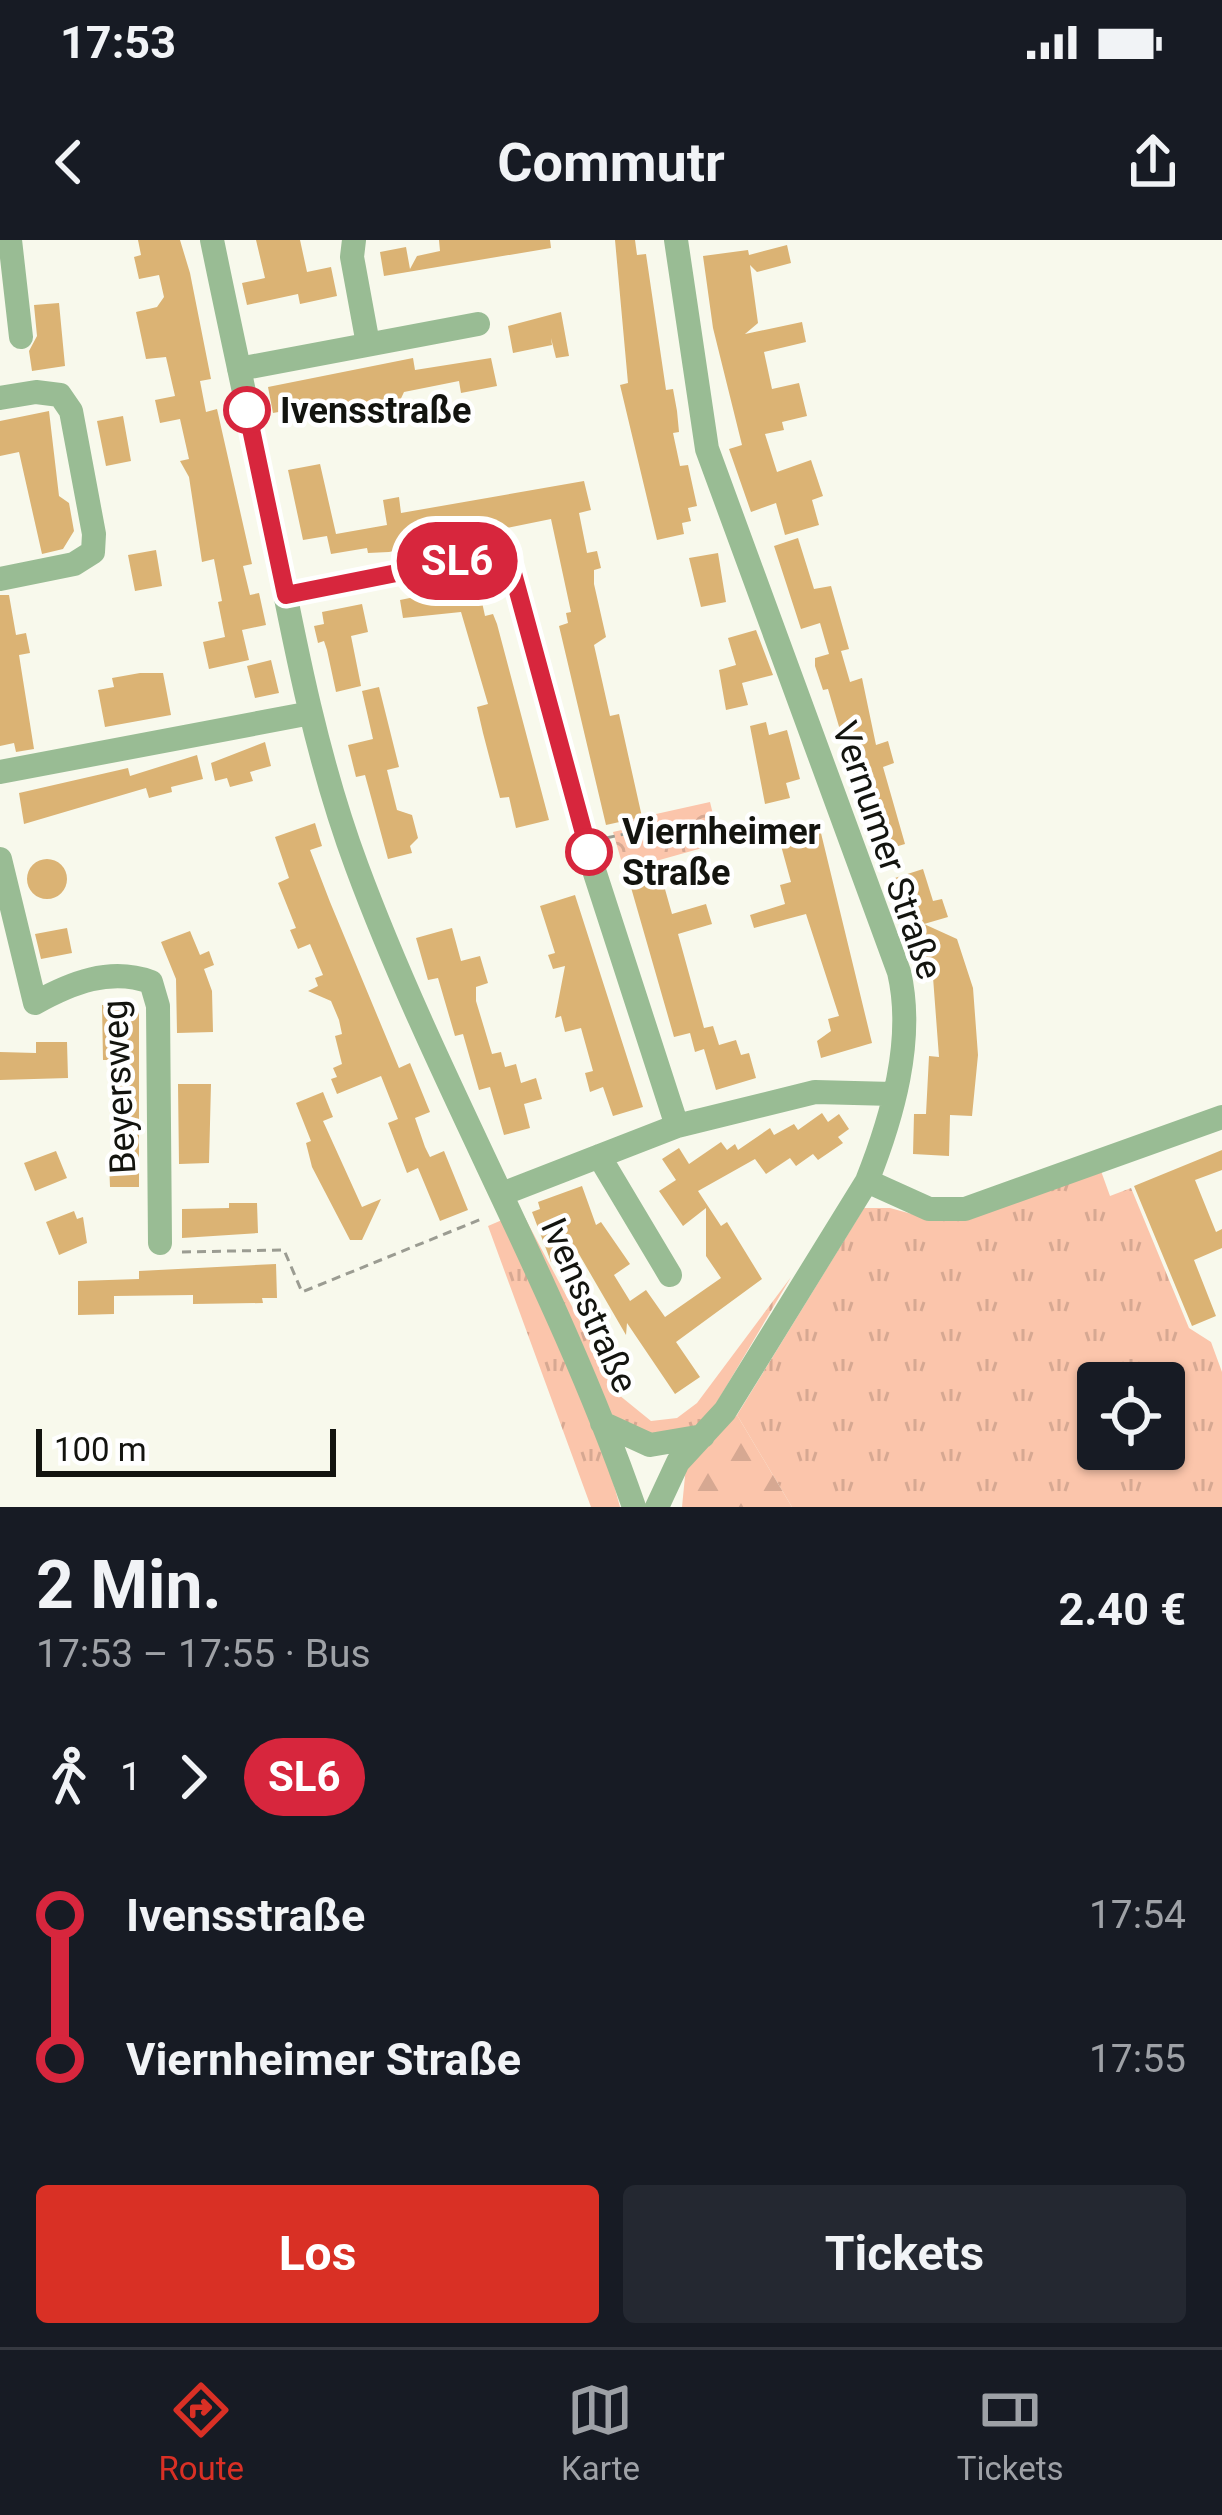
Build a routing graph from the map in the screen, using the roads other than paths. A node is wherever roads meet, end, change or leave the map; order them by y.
1 (10, 240) edge
2 (212, 240) edge
3 (354, 240) edge
4 (676, 240) edge
5 (478, 324) dead end
6 (21, 337) dead end
7 (368, 344) junction
8 (238, 369) junction
9 (0, 398) edge
10 (0, 579) edge
11 (286, 595) junction
12 (311, 713) junction
13 (0, 772) edge
14 (0, 859) edge
15 (893, 1094) junction
16 (1222, 1117) edge
17 (677, 1126) junction
18 (599, 1156) junction
19 (867, 1181) junction
20 (505, 1201) junction
21 (160, 1243) road end
22 (670, 1275) dead end
23 (602, 1423) junction
24 (703, 1436) junction
25 (634, 1507) edge
26 (657, 1507) edge

1 - 6 street
2 - 8 street, Ivensstraße
3 - 7 street
4 - 15 street, Vernumer Straße
5 - 7 street
7 - 8 street
8 - 11 street, Ivensstraße
9 - 10 street
11 - 12 street, Ivensstraße
11 - 17 street
12 - 13 street
12 - 20 street, Ivensstraße
14 - 21 street, Beyersweg
15 - 17 street
15 - 19 street, Vernumer Straße
16 - 19 street
17 - 18 street
18 - 20 street
18 - 22 street
19 - 24 street, Vernumer Straße
20 - 23 street, Ivensstraße
23 - 24 street
23 - 25 street, Ivensstraße
24 - 26 street, Vernumer Straße

